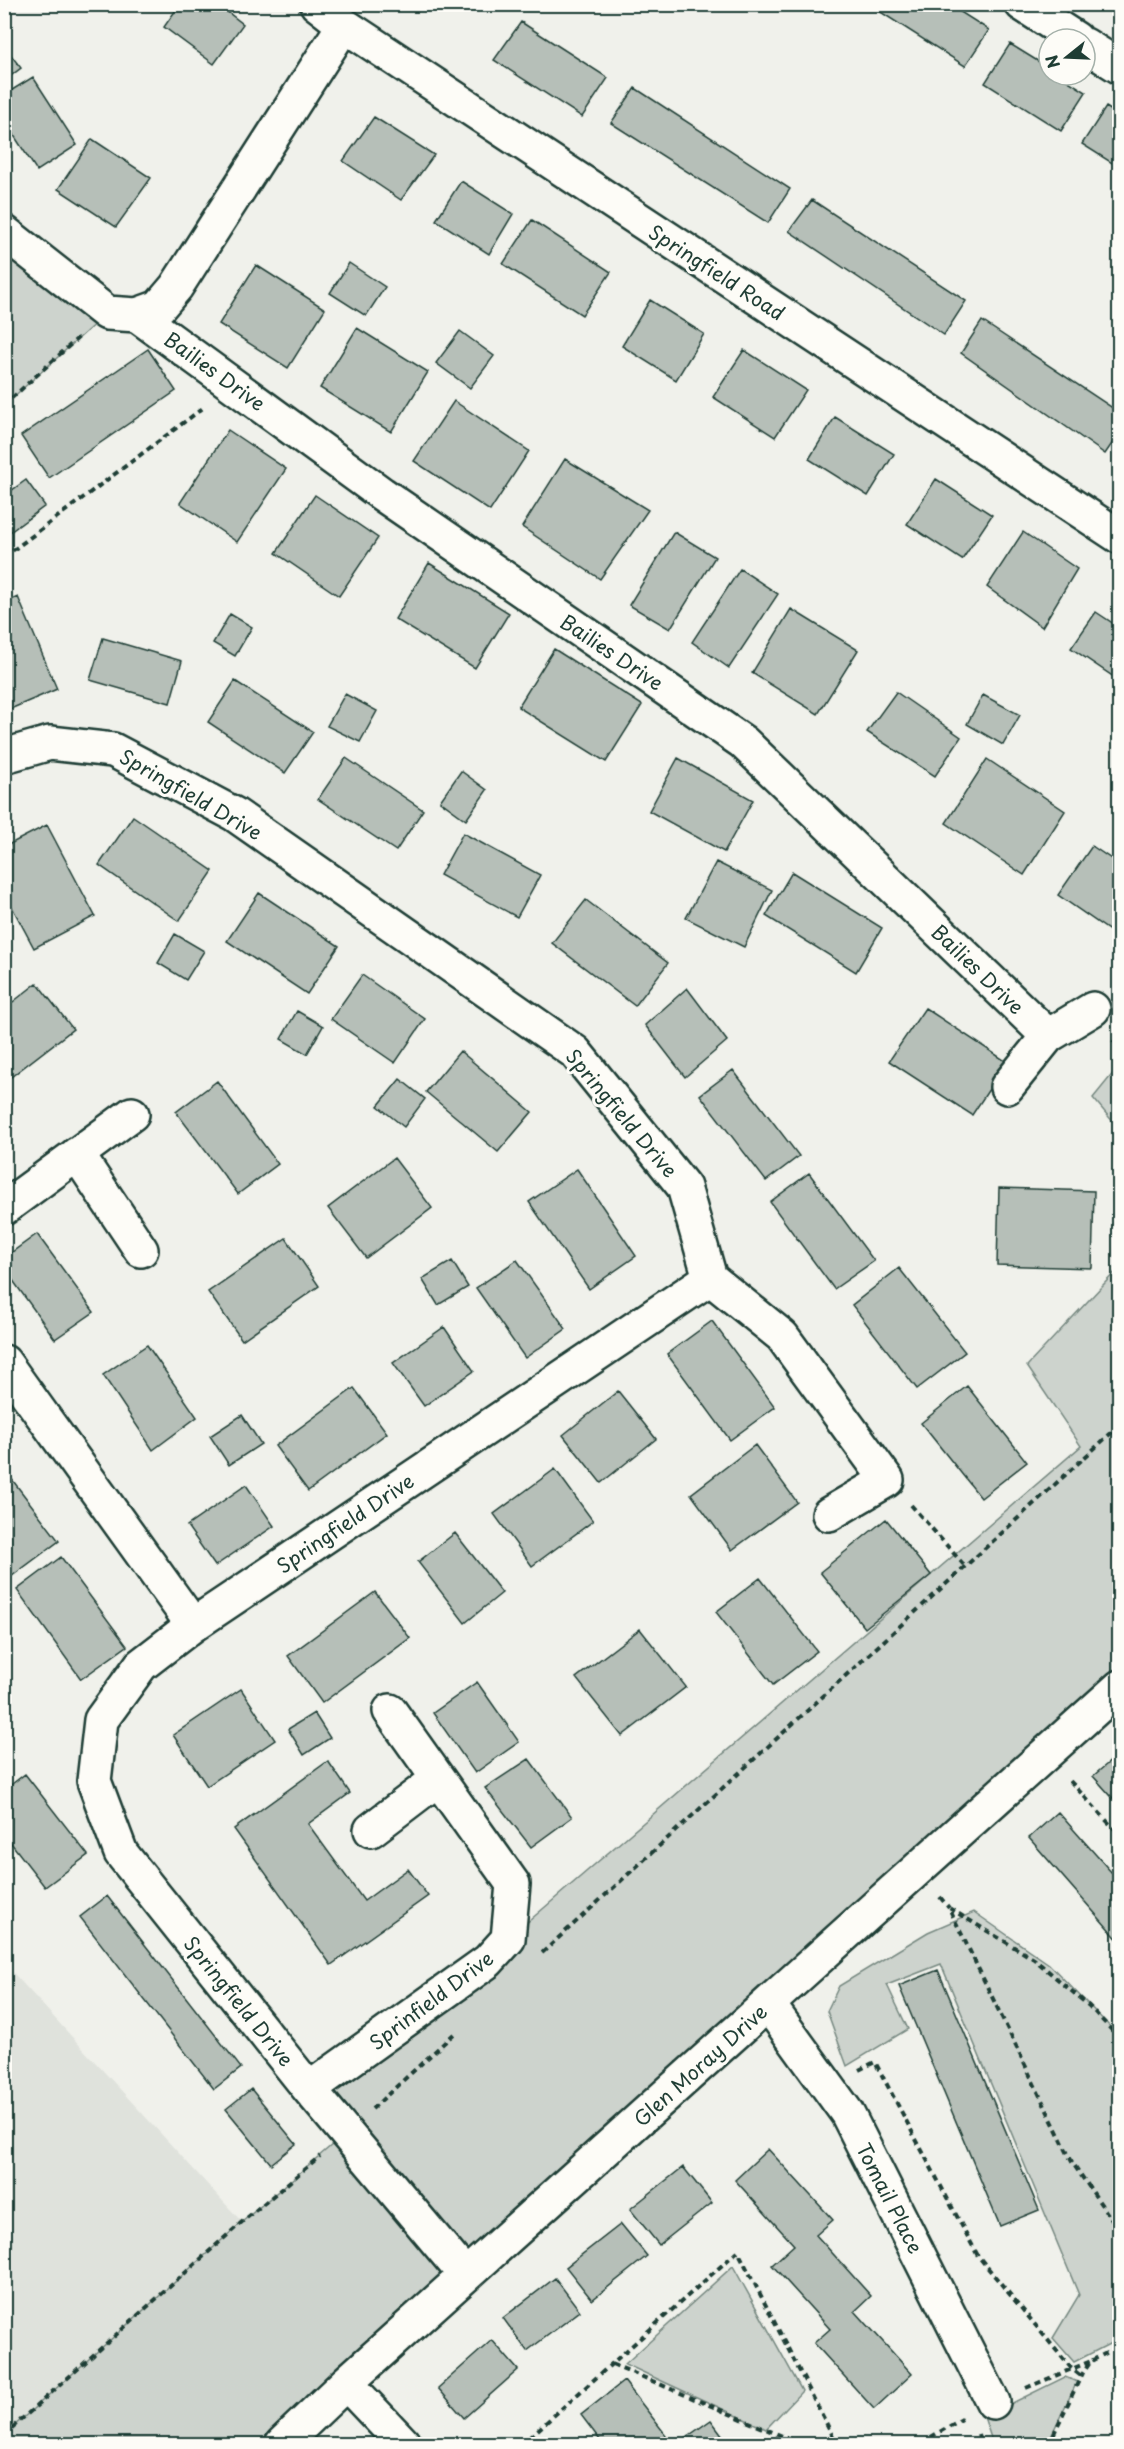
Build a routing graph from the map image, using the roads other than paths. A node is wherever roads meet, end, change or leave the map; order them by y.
1 (317, 4) edge
2 (1022, 4) edge
3 (345, 25) junction
4 (1057, 27) edge
5 (1097, 53) edge
6 (1119, 67) edge
7 (4, 232) edge
8 (122, 314) junction
9 (1119, 537) edge
10 (4, 756) edge
11 (1093, 1009) dead end
12 (1048, 1036) junction
13 (1007, 1088) dead end
14 (132, 1114) dead end
15 (77, 1154) junction
16 (4, 1208) edge
17 (141, 1250) dead end
18 (710, 1278) junction
19 (4, 1362) edge
20 (829, 1514) dead end
21 (193, 1625) junction
22 (1119, 1687) edge
23 (390, 1711) dead end
24 (438, 1779) junction
25 (371, 1830) dead end
26 (768, 2004) junction
27 (309, 2089) junction
28 (465, 2275) junction
29 (346, 2383) junction
30 (993, 2402) dead end
31 (282, 2445) edge
32 (404, 2445) edge

1 - 3 street, Springfield Road
2 - 4 street
3 - 8 street, Bailies Drive
3 - 9 street, Springfield Road
5 - 6 street
7 - 8 street, Bailies Drive
8 - 12 street, Bailies Drive
10 - 18 street, Springfield Drive
11 - 12 street
12 - 13 street
14 - 15 street
15 - 16 street
15 - 17 street
18 - 20 street
18 - 21 street, Springfield Drive
19 - 21 street
21 - 27 street, Springfield Drive
22 - 26 street, Glen Moray Drive
23 - 24 street, Sprinfield Drive
24 - 25 street
24 - 27 street, Sprinfield Drive
26 - 28 street, Glen Moray Drive
26 - 30 street, Tomail Place
27 - 28 street, Springfield Drive
28 - 29 street, Glen Moray Drive
29 - 31 street, Glen Moray Drive
29 - 32 street

